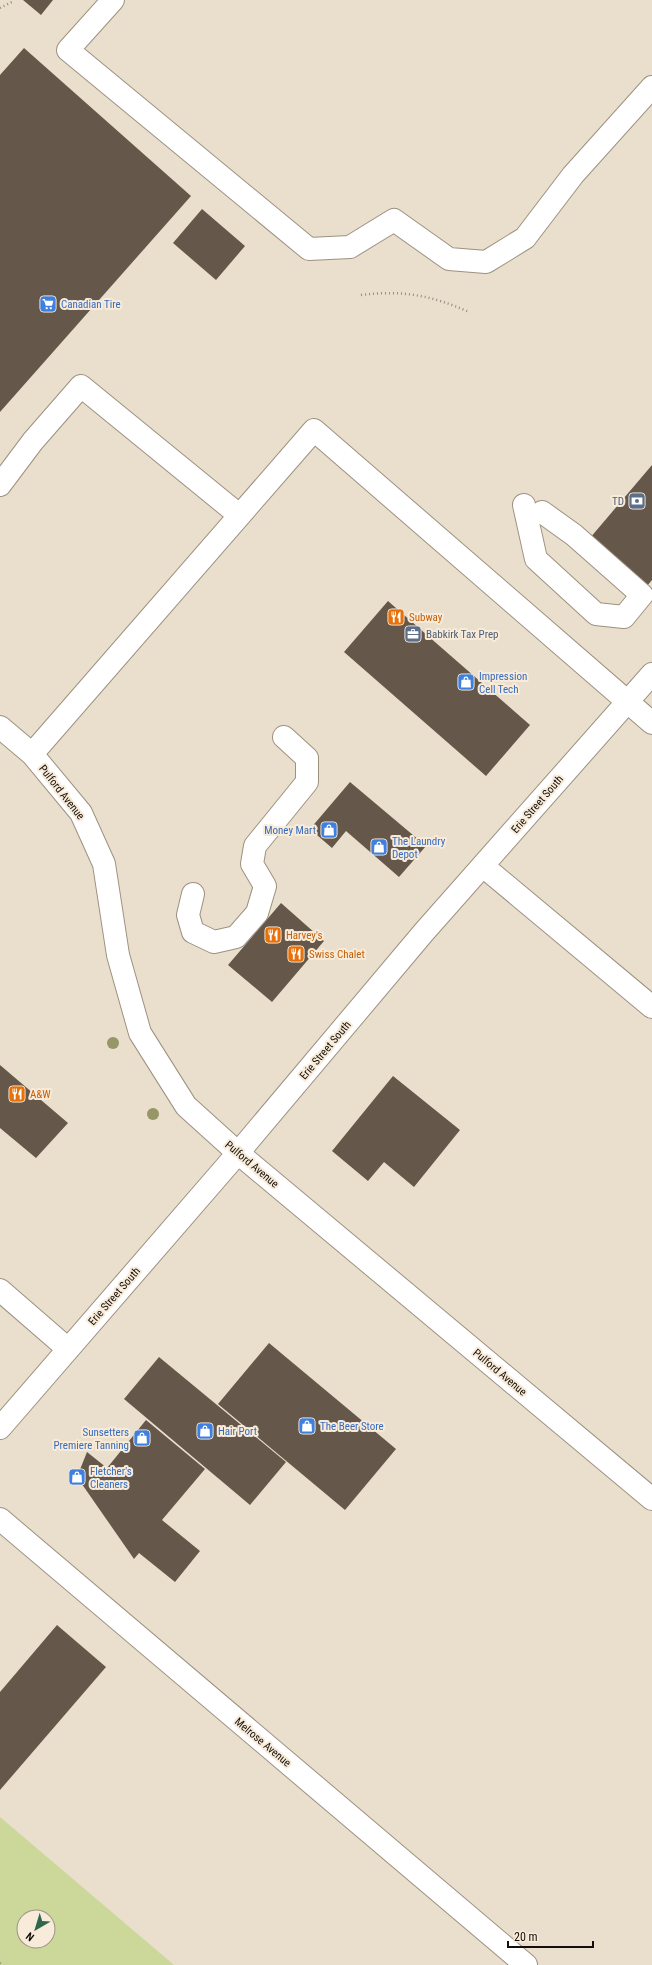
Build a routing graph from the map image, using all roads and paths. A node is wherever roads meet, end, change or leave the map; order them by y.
1 (113, 0) edge
2 (12, 2) dead end
3 (0, 8) edge
4 (652, 87) edge
5 (361, 295) dead end
6 (469, 312) dead end
7 (0, 485) edge
8 (533, 508) joint
9 (239, 515) junction
10 (652, 674) edge
11 (626, 702) junction
12 (652, 724) edge
13 (0, 727) edge
14 (284, 737) dead end
15 (32, 754) junction
16 (482, 866) junction
17 (194, 894) dead end
18 (652, 1007) edge
19 (238, 1153) junction
20 (0, 1290) edge
21 (68, 1349) junction
22 (0, 1428) edge
23 (652, 1500) edge
24 (0, 1519) edge
25 (0, 1962) edge
26 (3, 1965) edge
27 (526, 1965) edge

1 - 4 street
2 - 3 path
5 - 6 path
7 - 9 street
8 - 8 street
9 - 11 street
9 - 15 street
10 - 11 street, Erie Street South
11 - 12 street
11 - 16 street, Erie Street South
13 - 15 street, Pulford Avenue
14 - 17 street
15 - 19 street, Pulford Avenue
16 - 18 street
16 - 19 street, Erie Street South
19 - 21 street, Erie Street South
19 - 23 street, Pulford Avenue
20 - 21 street
21 - 22 street, Erie Street South
24 - 27 street, Melrose Avenue
25 - 26 path

